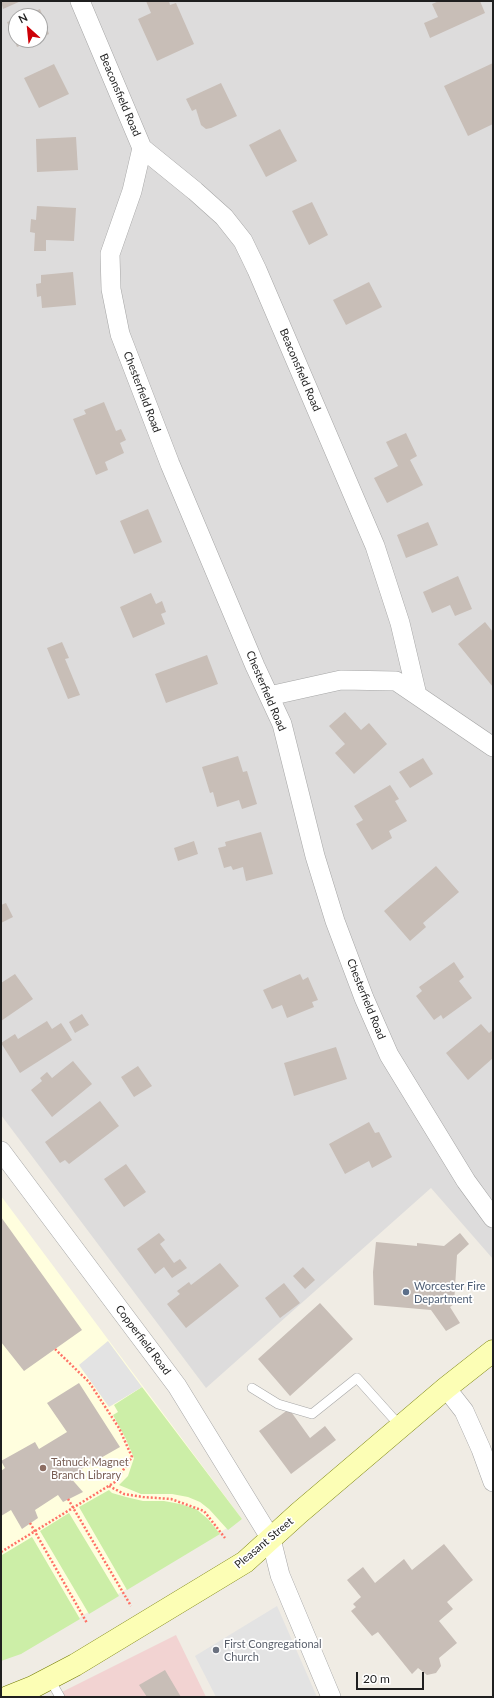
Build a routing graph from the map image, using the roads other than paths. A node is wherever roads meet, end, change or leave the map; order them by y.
1 (80, 1) edge
2 (142, 148) junction
3 (417, 695) junction
4 (269, 696) junction
5 (493, 747) edge
6 (1, 1151) edge
7 (493, 1218) edge
8 (493, 1351) edge
9 (252, 1388) dead end
10 (446, 1388) junction
11 (401, 1427) junction
12 (493, 1482) edge
13 (271, 1539) junction
14 (49, 1678) junction
15 (8, 1697) edge
16 (60, 1697) edge
17 (331, 1697) edge

1 - 2 street, Beaconsfield Road
2 - 3 street, Beaconsfield Road
2 - 4 street, Chesterfield Road
3 - 4 street
3 - 5 street
4 - 7 street, Chesterfield Road
6 - 13 street, Copperfield Road
8 - 10 main road, Pleasant Street
9 - 11 lane
10 - 11 main road, Pleasant Street
10 - 12 street
11 - 13 main road, Pleasant Street
13 - 14 main road, Pleasant Street
13 - 17 street, Copperfield Road
14 - 15 main road, Pleasant Street
14 - 16 lane

